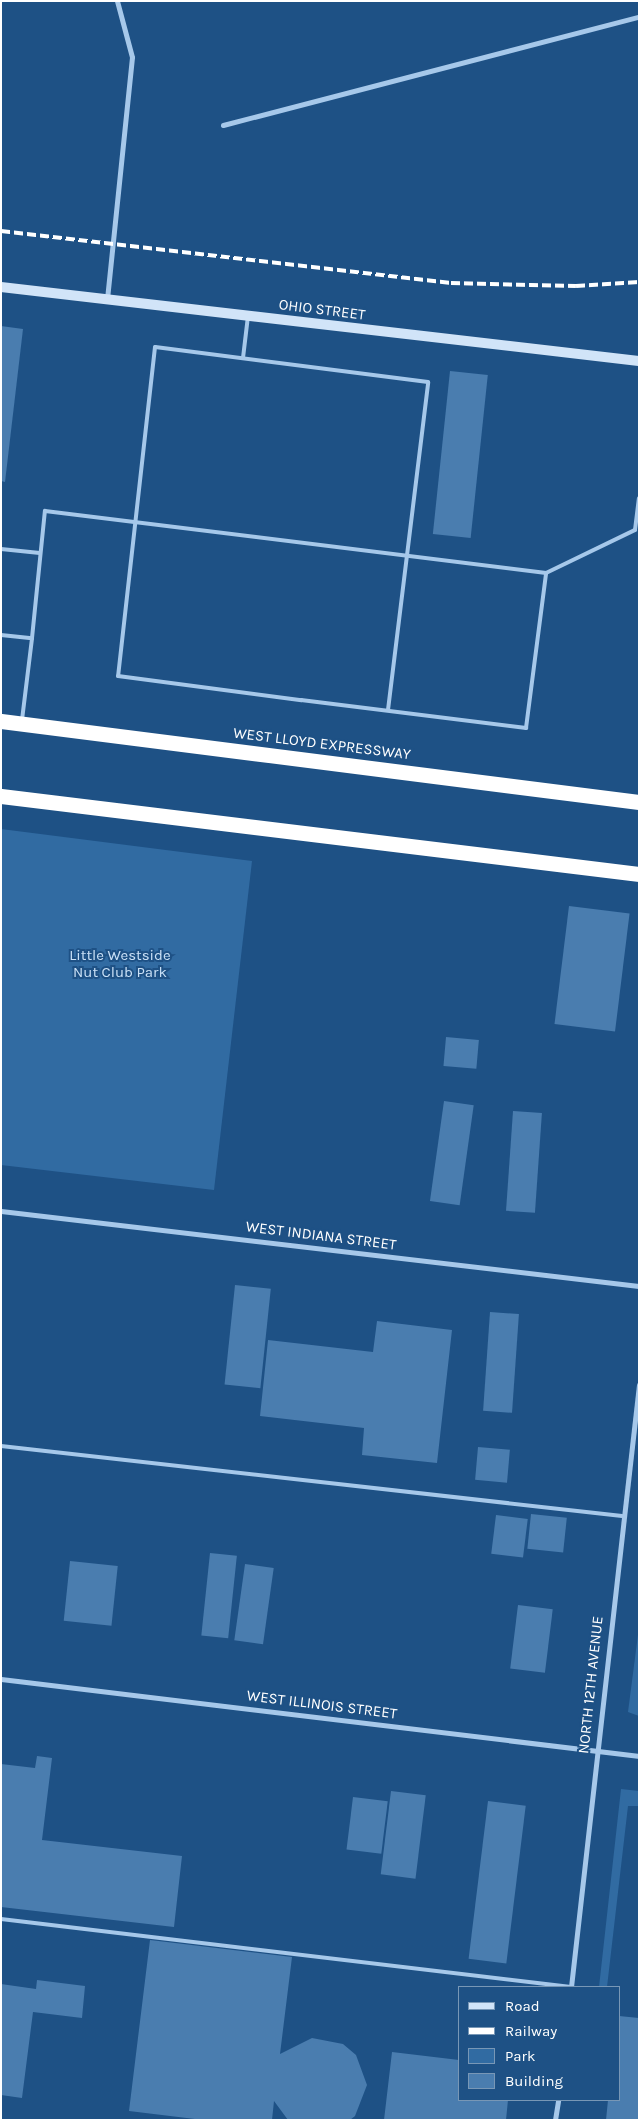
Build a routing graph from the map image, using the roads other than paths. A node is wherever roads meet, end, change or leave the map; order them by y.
1 (117, 1) edge
2 (639, 17) edge
3 (222, 125) dead end
4 (1, 288) edge
5 (107, 300) junction
6 (248, 316) junction
7 (243, 358) junction
8 (639, 361) edge
9 (639, 498) edge
10 (136, 522) junction
11 (1, 549) edge
12 (40, 553) junction
13 (407, 556) junction
14 (546, 573) junction
15 (1, 635) edge
16 (32, 638) junction
17 (388, 710) junction
18 (1, 721) edge
19 (22, 724) junction
20 (1, 796) edge
21 (639, 802) edge
22 (639, 874) edge
23 (1, 1211) edge
24 (639, 1286) edge
25 (639, 1386) edge
26 (1, 1446) edge
27 (622, 1516) junction
28 (1, 1679) edge
29 (596, 1750) junction
30 (639, 1756) edge
31 (1, 1919) edge
32 (563, 1986) edge
33 (571, 1986) edge
34 (558, 2101) edge
35 (556, 2120) edge

1 - 5 street
2 - 3 street
4 - 5 street, OHIO STREET
5 - 6 street, OHIO STREET
6 - 7 lane
6 - 8 street, OHIO STREET
7 - 10 lane
7 - 13 lane
9 - 14 lane
10 - 12 lane
10 - 13 lane
10 - 17 lane
11 - 12 lane
12 - 16 lane
13 - 14 lane
13 - 17 lane
14 - 17 lane
15 - 16 lane
16 - 19 lane
18 - 19 highway, WEST LLOYD EXPRESSWAY
19 - 21 highway, WEST LLOYD EXPRESSWAY
20 - 22 highway
23 - 24 street, WEST INDIANA STREET
25 - 27 street, NORTH 12TH AVENUE
26 - 27 lane
27 - 29 street, NORTH 12TH AVENUE
28 - 29 street, WEST ILLINOIS STREET
29 - 30 street, WEST ILLINOIS STREET
29 - 33 street, NORTH 12TH AVENUE
31 - 32 lane
34 - 35 street

